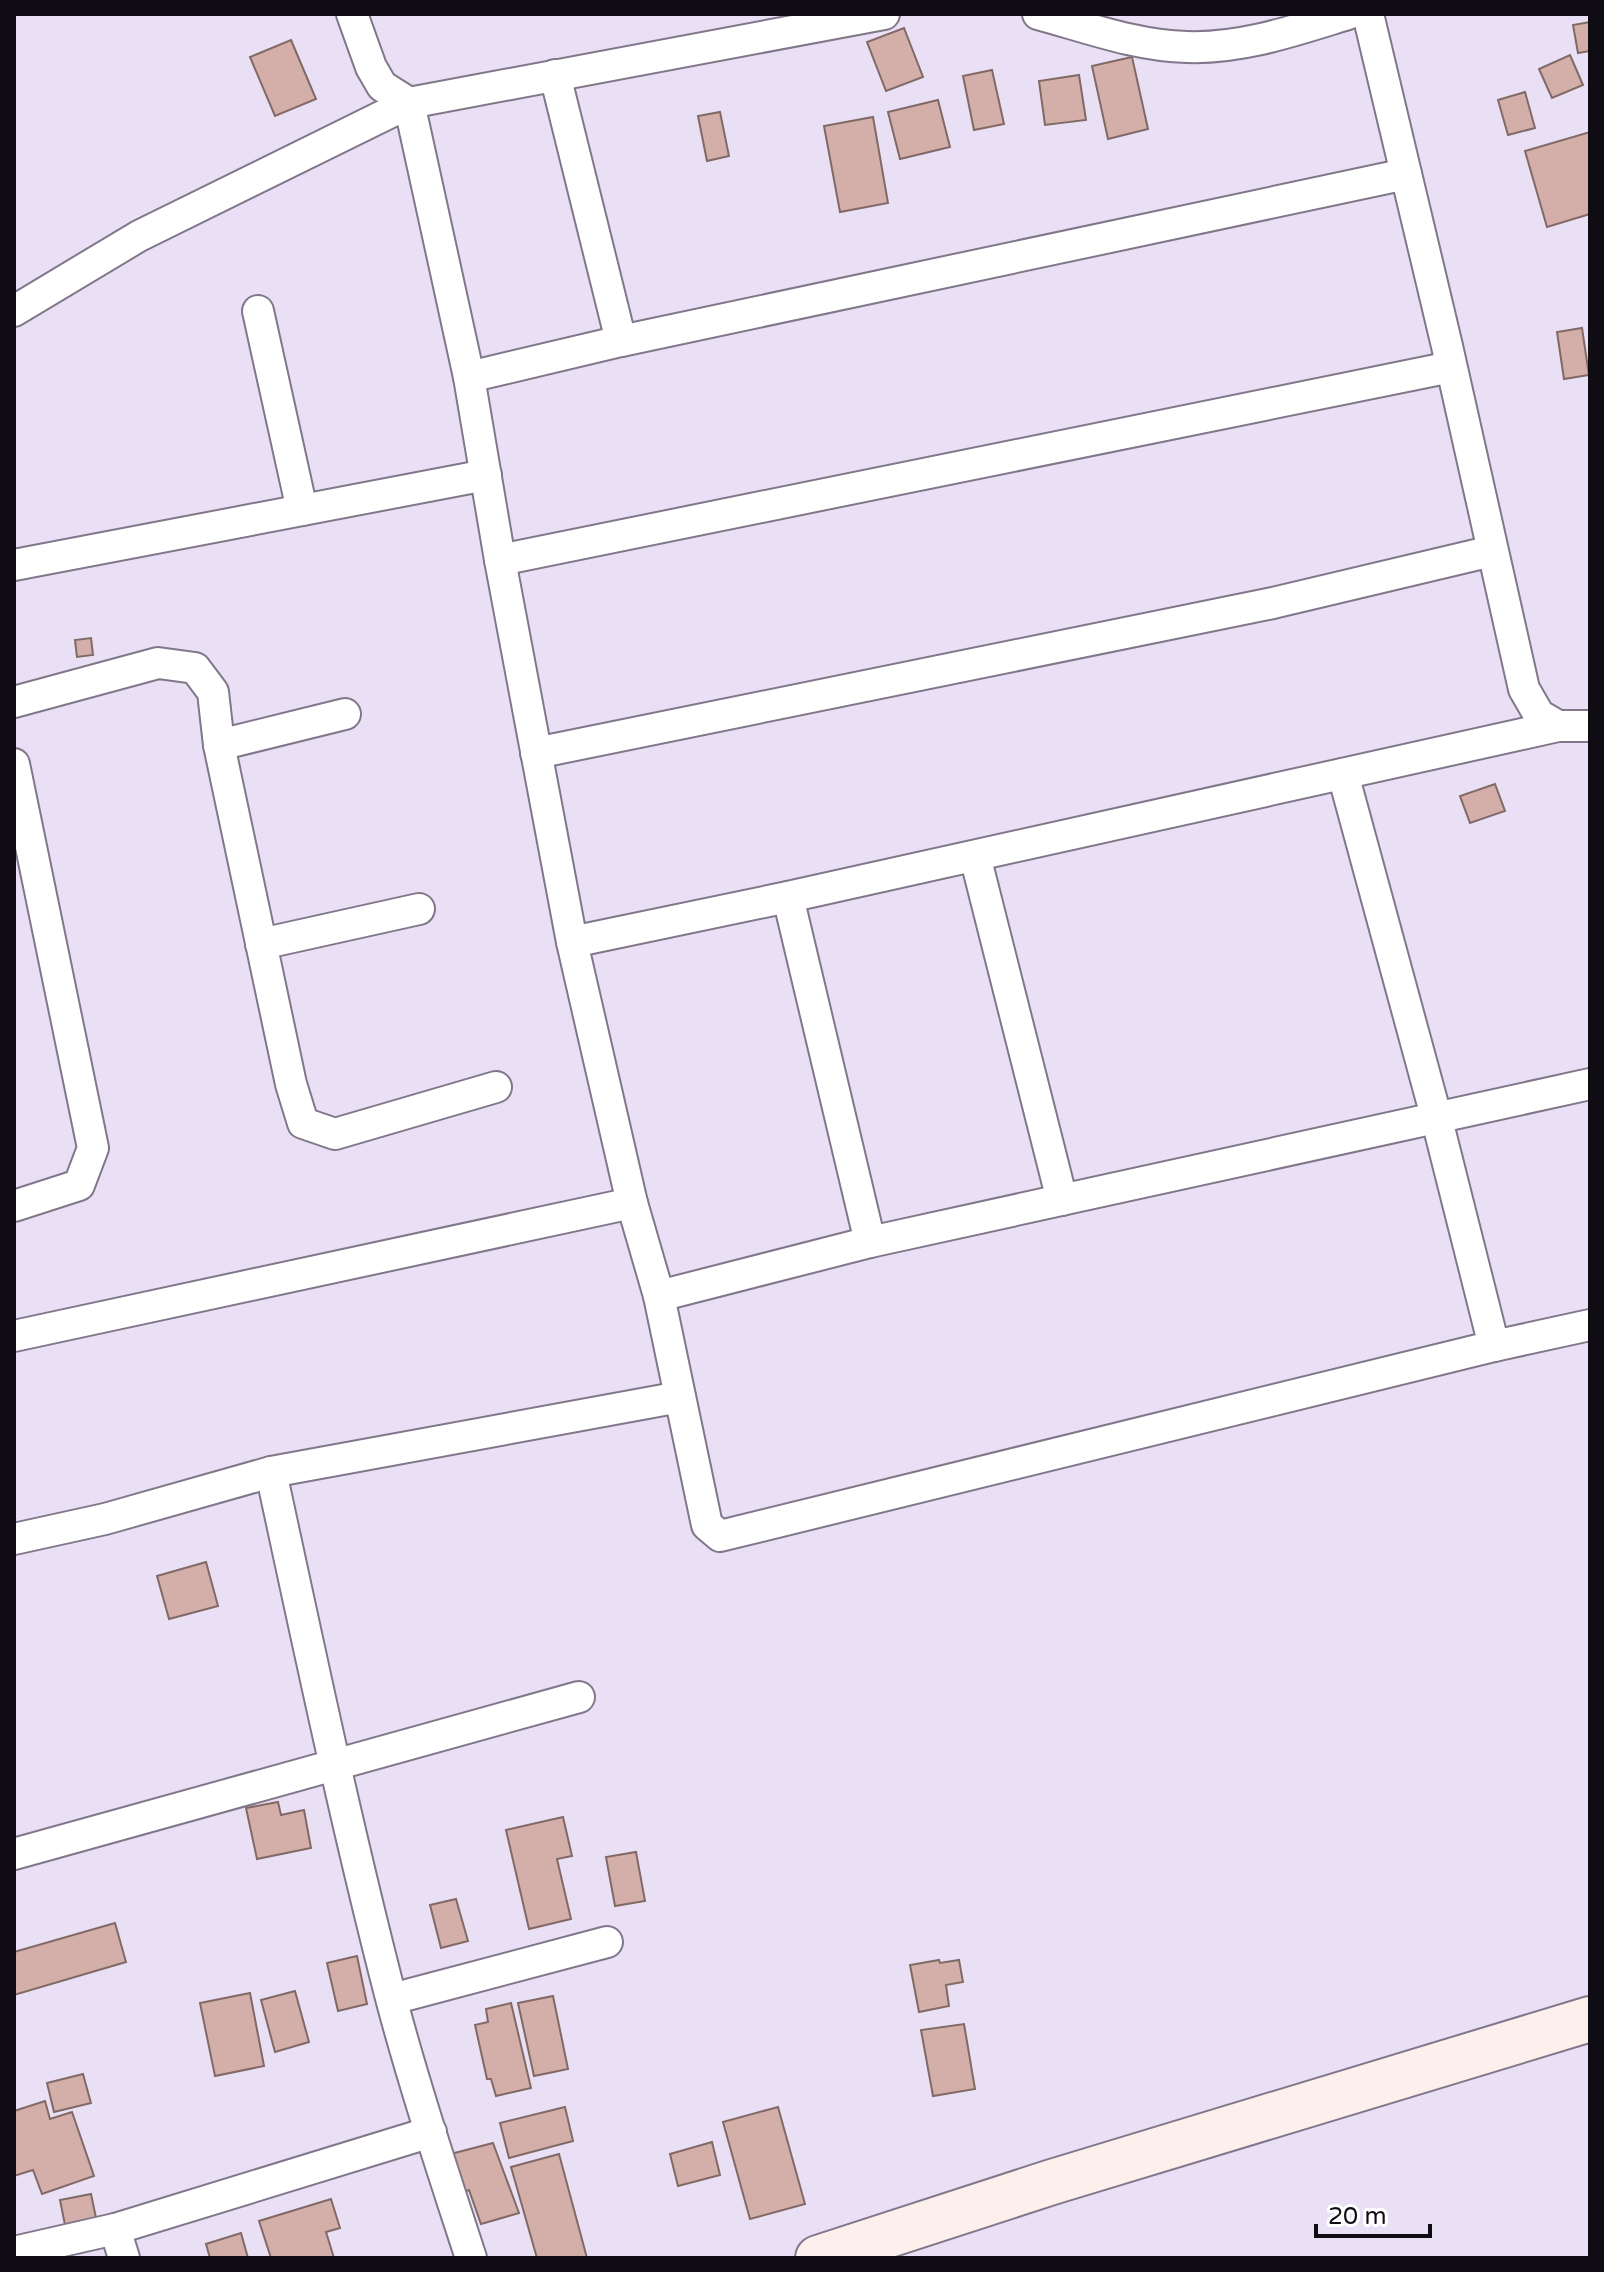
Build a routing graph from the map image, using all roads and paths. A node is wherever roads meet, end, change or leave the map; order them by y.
1 (352, 14) edge
2 (884, 14) edge
3 (1038, 14) edge
4 (1348, 14) edge
5 (1368, 14) edge
6 (555, 75) junction
7 (409, 103) junction
8 (1406, 174) junction
9 (14, 311) edge
10 (258, 311) dead end
11 (621, 341) junction
12 (1451, 367) junction
13 (469, 377) junction
14 (486, 475) junction
15 (302, 510) junction
16 (1492, 551) junction
17 (500, 560) junction
18 (14, 565) edge
19 (14, 702) edge
20 (345, 714) dead end
21 (1558, 726) junction
22 (1590, 726) edge
23 (219, 745) junction
24 (536, 753) junction
25 (14, 764) edge
26 (1343, 774) junction
27 (975, 856) junction
28 (788, 897) junction
29 (419, 909) dead end
30 (572, 942) junction
31 (261, 944) junction
32 (1590, 1084) edge
33 (496, 1087) dead end
34 (1436, 1116) junction
35 (1062, 1200) junction
36 (632, 1203) junction
37 (14, 1206) edge
38 (870, 1242) junction
39 (659, 1296) junction
40 (1590, 1325) edge
41 (14, 1336) edge
42 (1494, 1346) junction
43 (680, 1397) junction
44 (271, 1472) junction
45 (14, 1539) edge
46 (579, 1697) dead end
47 (334, 1764) junction
48 (14, 1854) edge
49 (607, 1942) dead end
50 (392, 1999) junction
51 (1590, 2019) edge
52 (431, 2132) junction
53 (115, 2229) junction
54 (14, 2252) edge
55 (124, 2258) edge
56 (471, 2258) edge
57 (818, 2258) edge

1 - 7 street
2 - 6 street
3 - 4 street
5 - 8 street
6 - 7 street
6 - 11 street
7 - 9 street
7 - 13 street
8 - 11 street
8 - 12 street
10 - 15 street
11 - 13 street
12 - 16 street
12 - 17 street
13 - 14 street
14 - 15 street
14 - 17 street
15 - 18 street
16 - 21 street
16 - 24 street
17 - 24 street
19 - 23 street
20 - 23 street
21 - 22 street
21 - 26 street
23 - 31 street
24 - 30 street
25 - 37 street
26 - 27 street
26 - 34 street
27 - 28 street
27 - 35 street
28 - 30 street
28 - 38 street
29 - 31 street
30 - 36 street
31 - 33 street
32 - 34 street
34 - 35 street
34 - 42 street
35 - 38 street
36 - 39 street
36 - 41 street
38 - 39 street
39 - 43 street
40 - 42 street
42 - 43 street
43 - 44 street
44 - 45 street
44 - 47 street
46 - 47 street
47 - 48 street
47 - 50 street
49 - 50 street
50 - 52 street
51 - 57 street
52 - 53 street
52 - 56 street
53 - 54 street
53 - 55 street

